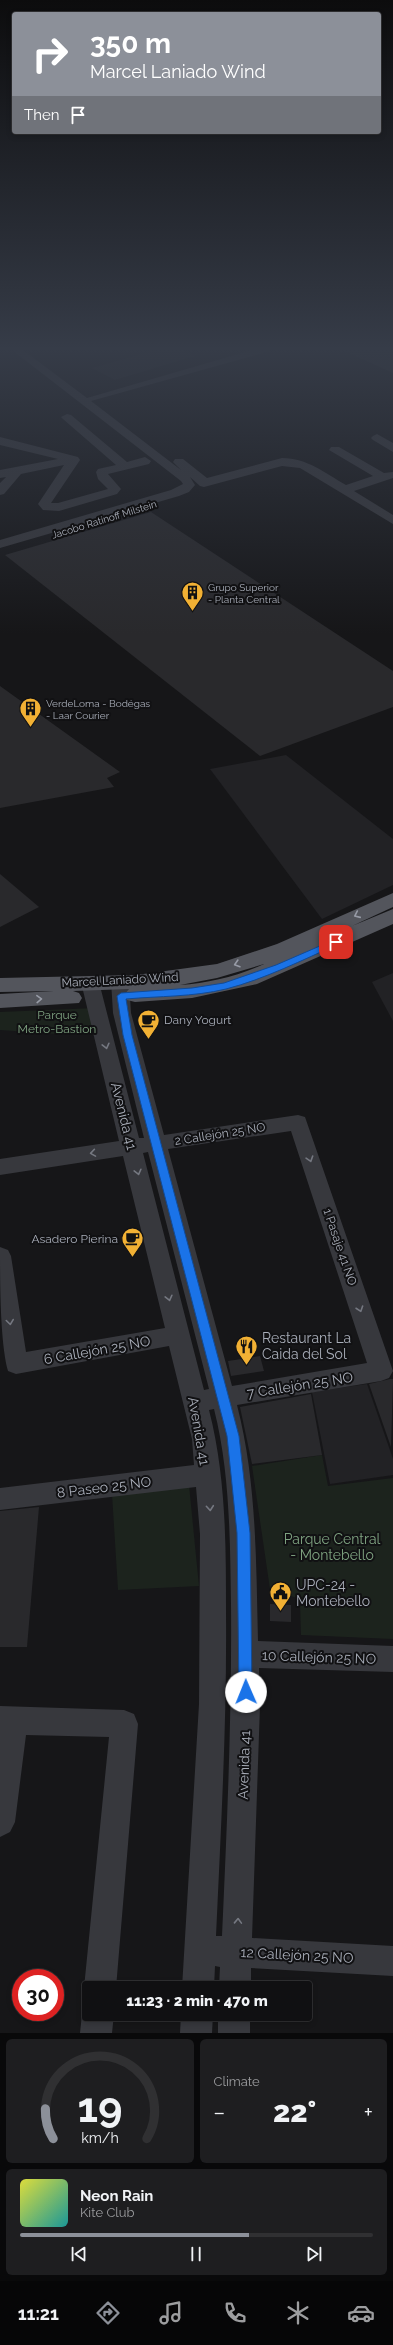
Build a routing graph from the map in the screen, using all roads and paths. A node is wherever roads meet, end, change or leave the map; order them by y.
1 (15, 445) edge
2 (99, 445) edge
3 (146, 445) edge
4 (150, 445) edge
5 (335, 450) dead end
6 (74, 460) junction
7 (144, 461) dead end
8 (124, 466) junction
9 (7, 471) edge
10 (388, 475) edge
11 (204, 484) junction
12 (344, 490) junction
13 (0, 491) edge
14 (393, 503) edge
15 (375, 509) junction
16 (393, 520) edge
17 (64, 528) junction
18 (0, 544) edge
19 (0, 550) edge
20 (393, 899) edge
21 (393, 916) edge
22 (0, 985) edge
23 (120, 989) junction
24 (92, 990) junction
25 (0, 1001) edge
26 (298, 1122) joint
27 (156, 1143) junction
28 (132, 1147) junction
29 (0, 1167) edge
30 (0, 1256) edge
31 (178, 1335) junction
32 (381, 1371) joint
33 (223, 1397) junction
34 (195, 1402) junction
35 (207, 1475) junction
36 (0, 1499) edge
37 (245, 1654) junction
38 (393, 1659) edge
39 (7, 1720) edge
40 (0, 1822) edge
41 (200, 1950) junction
42 (237, 1952) junction
43 (393, 1961) edge
44 (101, 1981) edge
45 (198, 1981) edge
46 (235, 1981) edge
47 (97, 2021) edge
48 (197, 2021) edge
49 (234, 2021) edge
50 (96, 2033) edge
51 (196, 2033) edge
52 (234, 2033) edge

1 - 6 street
2 - 8 street
3 - 17 street, Jacobo Ratinoff Milstein
4 - 11 street
5 - 10 street
6 - 8 street
6 - 9 street
7 - 8 street
9 - 13 street
10 - 12 street
11 - 12 street, Jacobo Ratinoff Milstein
11 - 17 street, Jacobo Ratinoff Milstein
12 - 15 street, Jacobo Ratinoff Milstein
14 - 15 street
15 - 16 street, Jacobo Ratinoff Milstein
17 - 18 street, Jacobo Ratinoff Milstein
17 - 19 street, Jacobo Ratinoff Milstein
20 -> 23 main road, Marcel Laniado Wind
21 - 23 main road, Marcel Laniado Wind
22 - 24 main road, Marcel Laniado Wind
23 - 24 main road, Marcel Laniado Wind
23 - 27 street, Avenida 41
25 -> 24 main road, Marcel Laniado Wind
24 -> 28 street, Avenida 41
26 - 27 street, 2 Callejón 25 NO
26 -> 32 street, 1 Pasaje 41 NO
27 - 28 street, 2 Callejón 25 NO
27 - 33 street, Avenida 41
28 -> 29 street, 2 Callejón 25 NO
28 -> 31 street, Avenida 41
30 -> 31 street, 6 Callejón 25 NO
31 - 34 street, Avenida 41
32 - 33 street, 7 Callejón 25 NO
33 - 34 street, 7 Callejón 25 NO
33 - 37 street, Avenida 41
34 - 35 street, Avenida 41
35 - 36 street, 8 Paseo 25 NO
35 -> 41 street, Avenida 41
37 - 38 street, 10 Callejón 25 NO
42 -> 37 street, Avenida 41
39 - 40 street
39 - 44 street
41 - 42 street, 12 Callejón 25 NO
41 - 45 street, Avenida 41
42 - 43 street, 12 Callejón 25 NO
42 - 46 street, Avenida 41
47 - 50 street
48 - 51 street
49 - 52 street

